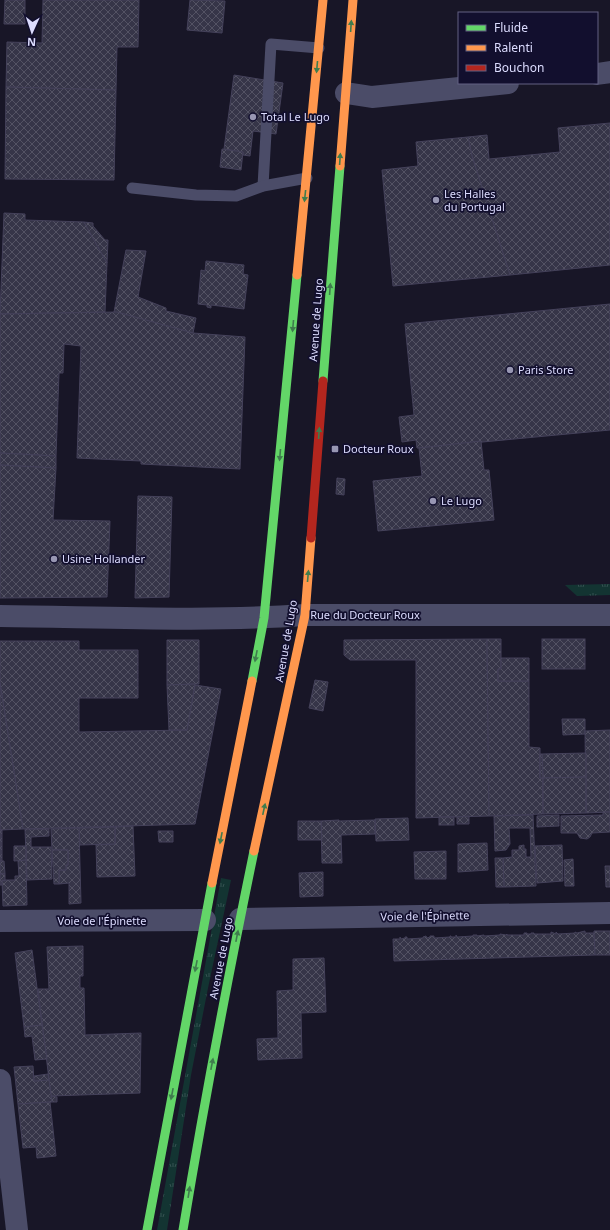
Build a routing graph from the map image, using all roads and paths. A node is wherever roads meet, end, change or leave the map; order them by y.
1 (323, 0) edge
2 (353, 0) edge
3 (319, 48) junction
4 (610, 72) edge
5 (598, 74) edge
6 (498, 84) edge
7 (346, 93) junction
8 (307, 178) junction
9 (263, 186) junction
10 (132, 188) dead end
11 (305, 615) junction
12 (610, 615) edge
13 (0, 616) edge
14 (264, 618) junction
15 (610, 913) edge
16 (240, 919) junction
17 (205, 920) junction
18 (0, 921) edge
19 (0, 1080) edge
20 (150, 1210) junction
21 (17, 1230) edge
22 (137, 1230) edge
23 (147, 1230) edge
24 (183, 1230) edge

1 - 3 main road, Avenue de Lugo
7 -> 2 main road, Avenue de Lugo
3 -> 8 main road, Avenue de Lugo
3 - 9 lane
4 - 5 street
6 - 7 street
11 -> 7 main road, Avenue de Lugo
8 - 9 lane
8 -> 14 main road, Avenue de Lugo
9 - 10 lane
11 - 12 street, Rue du Docteur Roux
11 - 14 street, Rue du Docteur Roux
16 -> 11 main road, Avenue de Lugo
13 - 14 street, Rue du Docteur Roux
14 -> 17 main road, Avenue de Lugo
15 - 16 street, Voie de l'Épinette
24 -> 16 main road, Avenue de Lugo
17 - 18 street, Voie de l'Épinette
17 -> 20 main road, Avenue de Lugo
19 - 21 street
20 - 22 main road
20 - 23 main road, Avenue de Lugo

